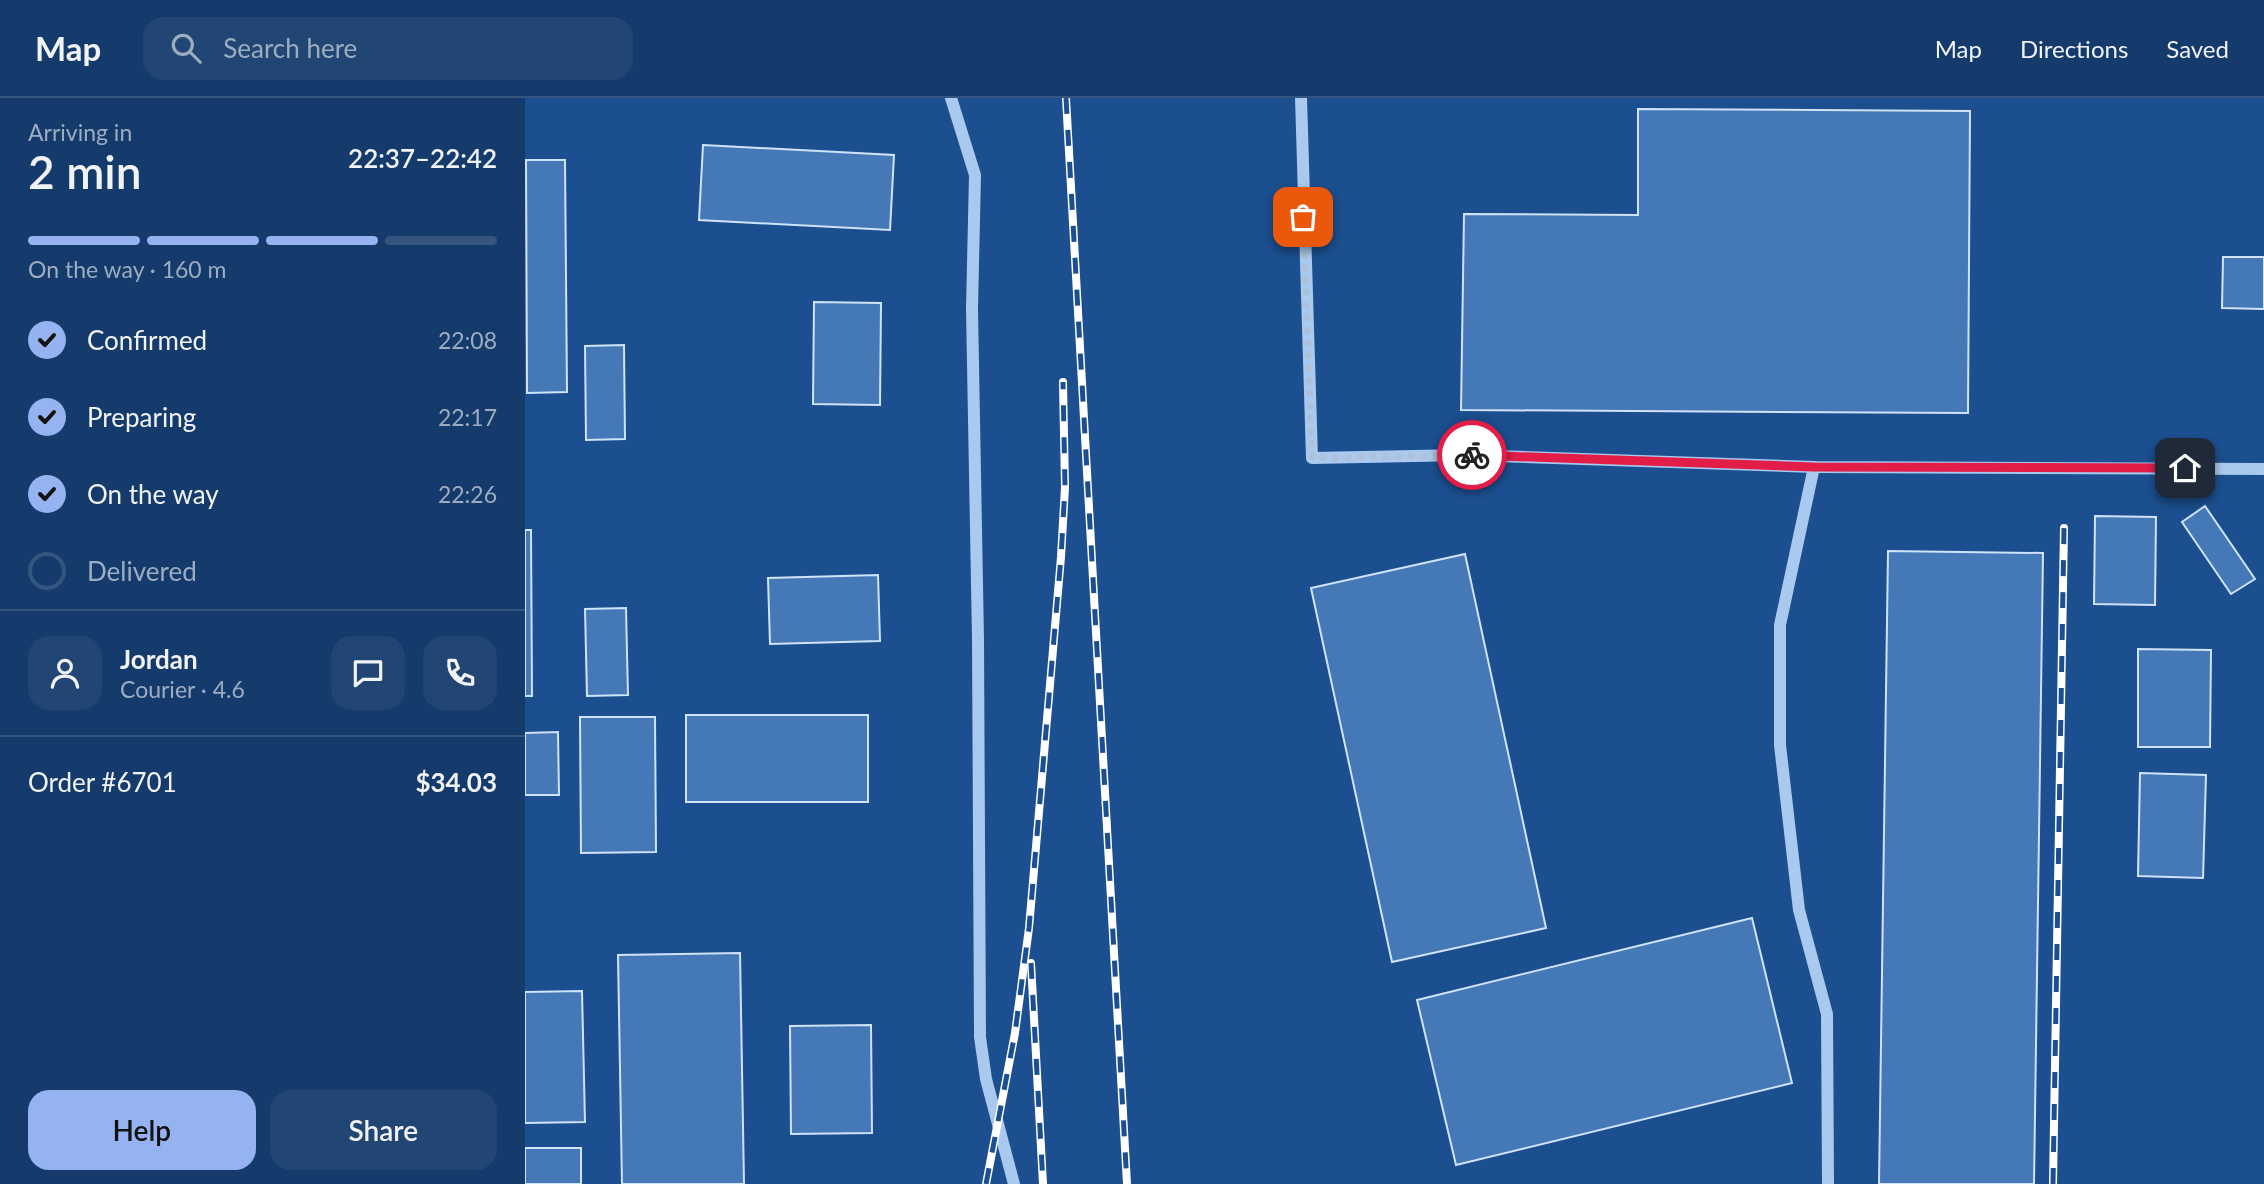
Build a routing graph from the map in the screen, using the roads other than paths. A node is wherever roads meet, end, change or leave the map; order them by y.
1 (951, 98) edge
2 (1301, 98) edge
3 (1814, 467) junction
4 (2264, 469) edge
5 (1014, 1184) edge
6 (1828, 1184) edge

1 - 5 street
2 - 3 street
3 - 4 street
3 - 6 street

